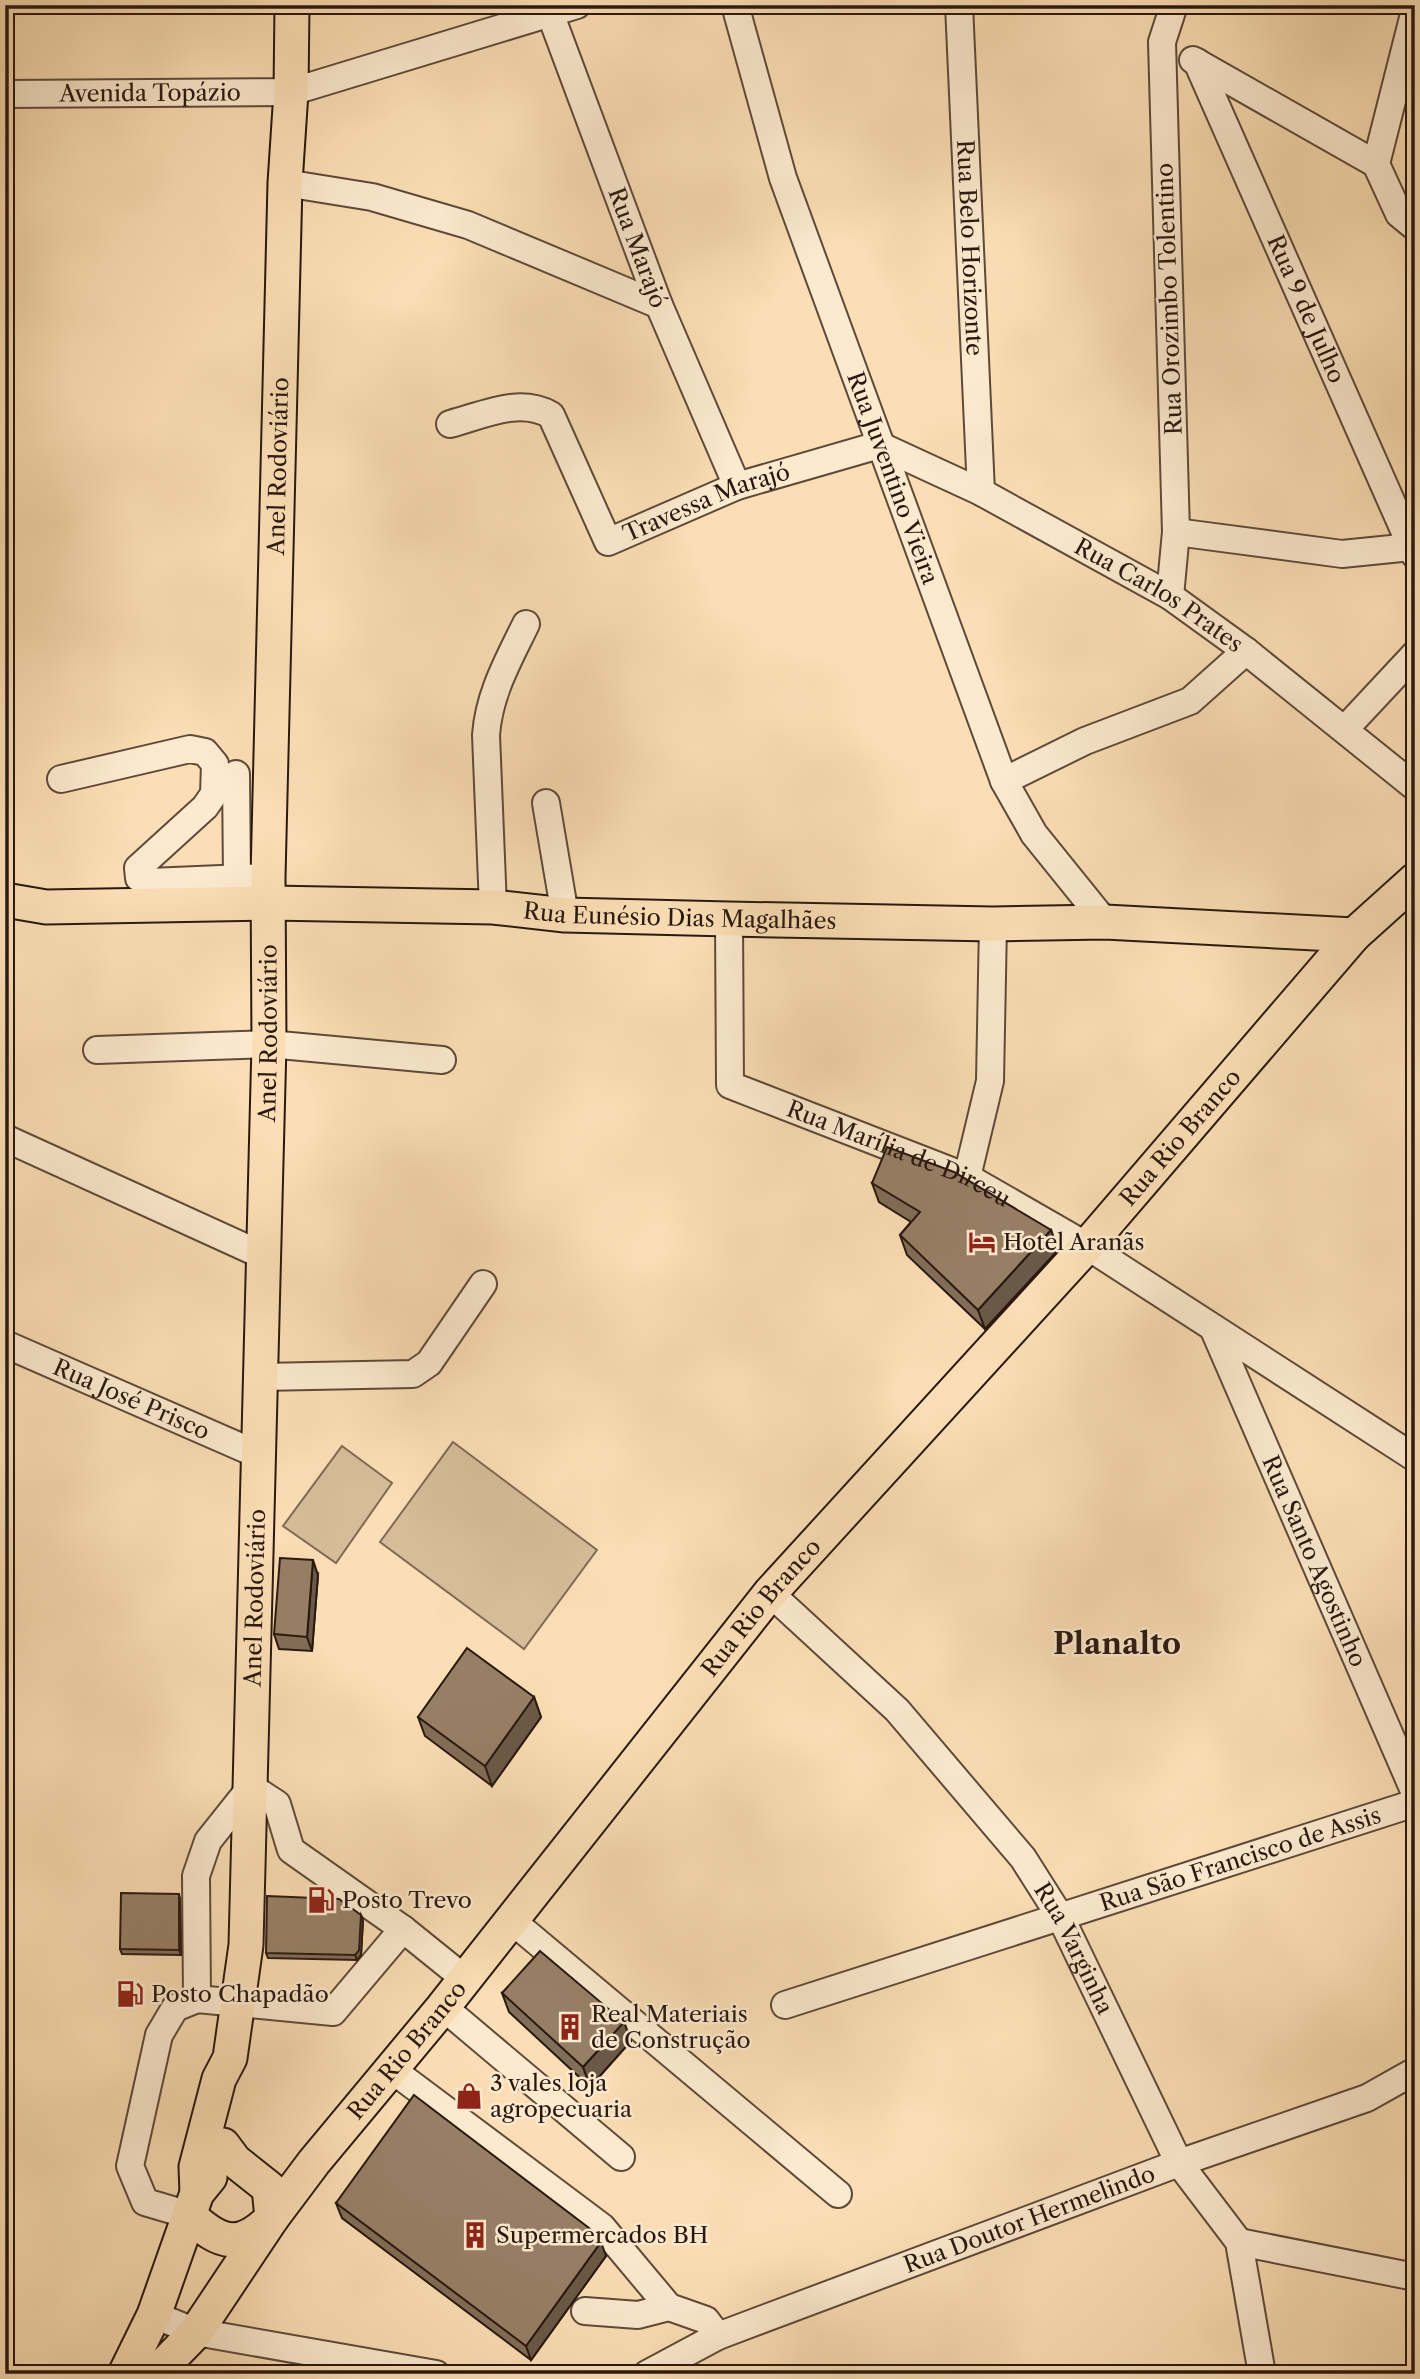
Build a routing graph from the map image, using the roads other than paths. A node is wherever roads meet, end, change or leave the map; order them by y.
1 (292, 5) edge
2 (577, 5) edge
3 (735, 5) edge
4 (959, 5) edge
5 (1174, 5) edge
6 (548, 9) edge
7 (1415, 10) edge
8 (1162, 42) junction
9 (1197, 62) junction
10 (291, 92) junction
11 (7, 96) edge
12 (1376, 164) junction
13 (285, 183) junction
14 (1415, 227) edge
15 (659, 305) junction
16 (450, 424) dead end
17 (879, 445) junction
18 (937, 471) junction
19 (737, 486) junction
20 (981, 492) junction
21 (897, 496) junction
22 (1176, 532) junction
23 (1413, 551) edge
24 (1170, 596) junction
25 (526, 624) dead end
26 (1246, 652) junction
27 (1415, 654) edge
28 (1345, 729) junction
29 (236, 774) dead end
30 (61, 779) dead end
31 (1004, 781) junction
32 (1415, 787) edge
33 (546, 803) dead end
34 (1415, 880) edge
35 (258, 886) junction
36 (5, 900) edge
37 (493, 907) junction
38 (565, 915) junction
39 (729, 919) junction
40 (1105, 922) junction
41 (993, 924) junction
42 (1354, 935) junction
43 (269, 1044) junction
44 (97, 1050) dead end
45 (442, 1060) dead end
46 (5, 1138) edge
47 (967, 1177) junction
48 (1087, 1246) junction
49 (262, 1255) junction
50 (483, 1284) dead end
51 (1214, 1330) junction
52 (5, 1344) edge
53 (261, 1377) junction
54 (259, 1455) junction
55 (1415, 1458) edge
56 (770, 1593) junction
57 (251, 1787) junction
58 (1415, 1793) edge
59 (1415, 1803) edge
60 (1061, 1918) junction
61 (511, 1920) junction
62 (403, 1929) junction
63 (465, 1979) junction
64 (197, 1999) junction
65 (236, 2002) junction
66 (785, 2005) dead end
67 (443, 2007) junction
68 (230, 2058) junction
69 (391, 2069) junction
70 (1415, 2071) edge
71 (223, 2145) junction
72 (621, 2157) dead end
73 (314, 2162) junction
74 (1180, 2163) junction
75 (260, 2179) junction
76 (838, 2194) dead end
77 (193, 2204) junction
78 (272, 2218) junction
79 (1238, 2242) junction
80 (1415, 2277) edge
81 (669, 2307) junction
82 (586, 2311) dead end
83 (154, 2315) junction
84 (196, 2332) junction
85 (718, 2336) junction
86 (125, 2374) edge
87 (155, 2374) edge
88 (436, 2374) edge
89 (647, 2374) edge
90 (1262, 2374) edge

1 - 10 main road, Anel Rodoviário
2 - 6 street, Avenida Topázio
3 - 17 street, Rua Juventino Vieira
4 - 20 street, Rua Belo Horizonte
5 - 8 street, Rua Orozimbo Tolentino
6 - 10 street, Avenida Topázio
6 - 15 street, Rua Marajó
7 - 12 street
8 - 9 street
8 - 22 street, Rua Orozimbo Tolentino
9 - 12 street
9 - 23 street, Rua 9 de Julho
10 - 11 street, Avenida Topázio
10 - 13 main road, Anel Rodoviário
12 - 14 street
13 - 15 street
13 - 35 main road, Anel Rodoviário
15 - 19 street, Rua Marajó
16 - 19 street, Travessa Marajó
17 - 18 street, Rua Carlos Prates
17 - 19 street, Travessa Marajó
17 - 21 street, Rua Juventino Vieira
18 - 20 street, Rua Carlos Prates
18 - 21 street
20 - 24 street, Rua Carlos Prates
21 - 31 street, Rua Juventino Vieira
22 - 23 street
22 - 24 street, Rua Orozimbo Tolentino
24 - 26 street, Rua Carlos Prates
25 - 37 street
26 - 28 street, Rua Carlos Prates
26 - 31 street
27 - 28 street
28 - 32 street, Rua Carlos Prates
29 - 35 street
30 - 35 street
31 - 40 street, Rua Juventino Vieira
33 - 38 street
34 - 42 main road, Rua Rio Branco
35 - 36 main road, Rua Eunésio Dias Magalhães
35 - 37 main road, Rua Eunésio Dias Magalhães
35 - 43 main road, Anel Rodoviário
37 - 38 main road, Rua Eunésio Dias Magalhães
38 - 39 main road, Rua Eunésio Dias Magalhães
39 - 41 main road, Rua Eunésio Dias Magalhães
39 - 47 street, Rua Marília de Dirceu
40 - 41 main road, Rua Eunésio Dias Magalhães
40 - 42 main road, Rua Eunésio Dias Magalhães
41 - 47 street
42 - 48 main road, Rua Rio Branco
43 - 44 street
43 - 45 street
43 - 49 main road, Anel Rodoviário
46 - 49 street
47 - 48 street, Rua Marília de Dirceu
48 - 51 street, Rua Marília de Dirceu
48 - 56 main road, Rua Rio Branco
49 - 53 main road, Anel Rodoviário
50 - 53 street
51 - 55 street, Rua Marília de Dirceu
51 - 58 street, Rua Santo Agostinho
52 - 54 street, Rua José Prisco
53 - 54 main road, Anel Rodoviário
54 - 57 main road, Anel Rodoviário
56 - 60 street, Rua Varginha
56 - 61 main road, Rua Rio Branco
57 - 62 street
57 - 64 street
57 - 65 main road, Anel Rodoviário
59 - 60 street, Rua São Francisco de Assis
60 - 66 street, Rua São Francisco de Assis
60 - 74 street, Rua Varginha
61 - 63 main road, Rua Rio Branco
61 - 76 street
62 - 63 street
62 - 65 street
63 - 67 main road, Rua Rio Branco
64 - 65 street
64 - 77 street
65 - 68 main road, Anel Rodoviário
67 - 69 main road, Rua Rio Branco
67 - 72 street
68 - 71 main road, Anel Rodoviário
68 - 77 main road, Anel Rodoviário
69 - 73 main road, Rua Rio Branco
69 - 81 street
70 - 74 street, Rua Doutor Hermelindo
71 - 75 main road
71 - 77 main road, Anel Rodoviário
73 - 75 main road
73 - 78 main road, Rua Rio Branco
74 - 79 street, Rua Varginha
74 - 85 street, Rua Doutor Hermelindo
75 - 78 main road
77 - 78 main road
77 - 83 main road, Anel Rodoviário
78 - 84 main road, Rua Rio Branco
79 - 80 street
79 - 90 street, Rua Varginha
81 - 82 street
81 - 85 street
83 - 84 street
83 - 86 main road, Anel Rodoviário
84 - 87 main road, Rua Rio Branco
84 - 88 street
85 - 89 street, Rua Doutor Hermelindo

